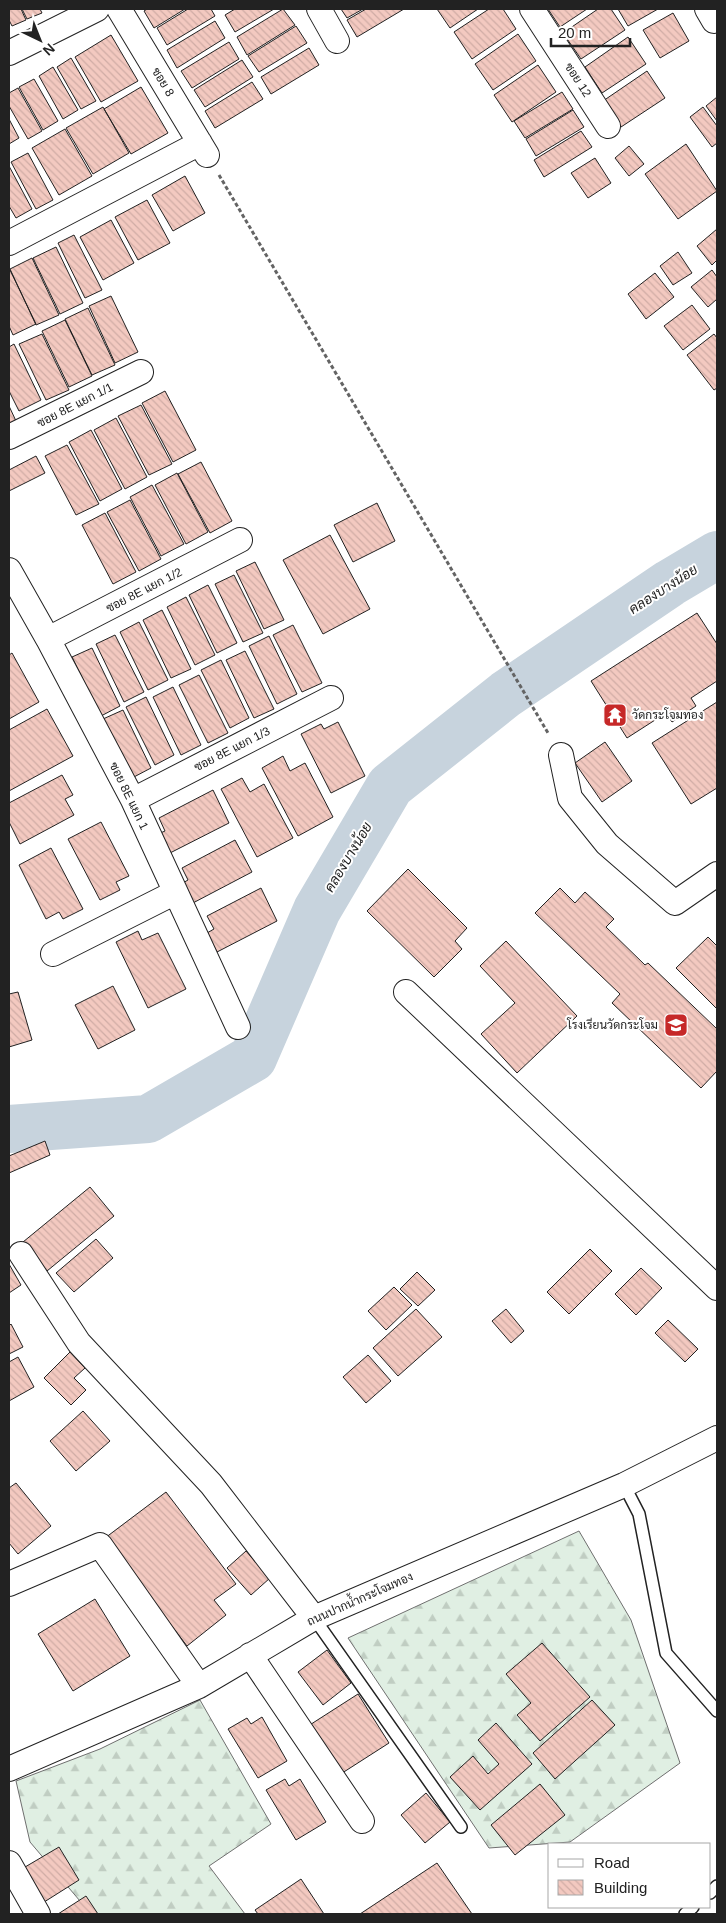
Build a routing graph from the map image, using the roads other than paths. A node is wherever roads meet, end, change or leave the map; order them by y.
1 (97, 9) edge
2 (119, 9) edge
3 (319, 9) edge
4 (532, 9) edge
5 (337, 40) dead end
6 (9, 53) edge
7 (608, 126) dead end
8 (9, 243) edge
9 (141, 372) dead end
10 (9, 438) edge
11 (240, 540) dead end
12 (9, 570) edge
13 (48, 639) junction
14 (331, 698) dead end
15 (561, 755) dead end
16 (133, 800) junction
17 (717, 874) edge
18 (174, 893) junction
19 (53, 954) dead end
20 (406, 992) dead end
21 (238, 1027) dead end
22 (21, 1254) dead end
23 (717, 1288) edge
24 (717, 1438) edge
25 (624, 1485) junction
26 (9, 1584) edge
27 (314, 1618) junction
28 (250, 1655) junction
29 (200, 1686) junction
30 (717, 1712) edge
31 (9, 1769) edge
32 (362, 1821) dead end
33 (462, 1827) dead end
34 (9, 1863) edge
35 (38, 1914) edge

1 - 6 street
2 - 8 street, ซอย 8
3 - 5 street
4 - 7 street, ซอย 12
9 - 10 street, ซอย 8E แยก 1/1
11 - 13 street, ซอย 8E แยก 1/2
12 - 13 street, ซอย 8E แยก 1
13 - 16 street, ซอย 8E แยก 1
14 - 16 street, ซอย 8E แยก 1/3
15 - 17 street
16 - 18 street, ซอย 8E แยก 1
18 - 19 street
18 - 21 street, ซอย 8E แยก 1
20 - 23 street
22 - 27 street
24 - 25 street, ถนนปากน้ำกระโจมทอง
25 - 27 street, ถนนปากน้ำกระโจมทอง
25 - 30 lane
26 - 29 street
27 - 28 street, ถนนปากน้ำกระโจมทอง
27 - 33 lane
28 - 29 street, ถนนปากน้ำกระโจมทอง
28 - 32 street
29 - 31 street, ถนนปากน้ำกระโจมทอง
34 - 35 street

